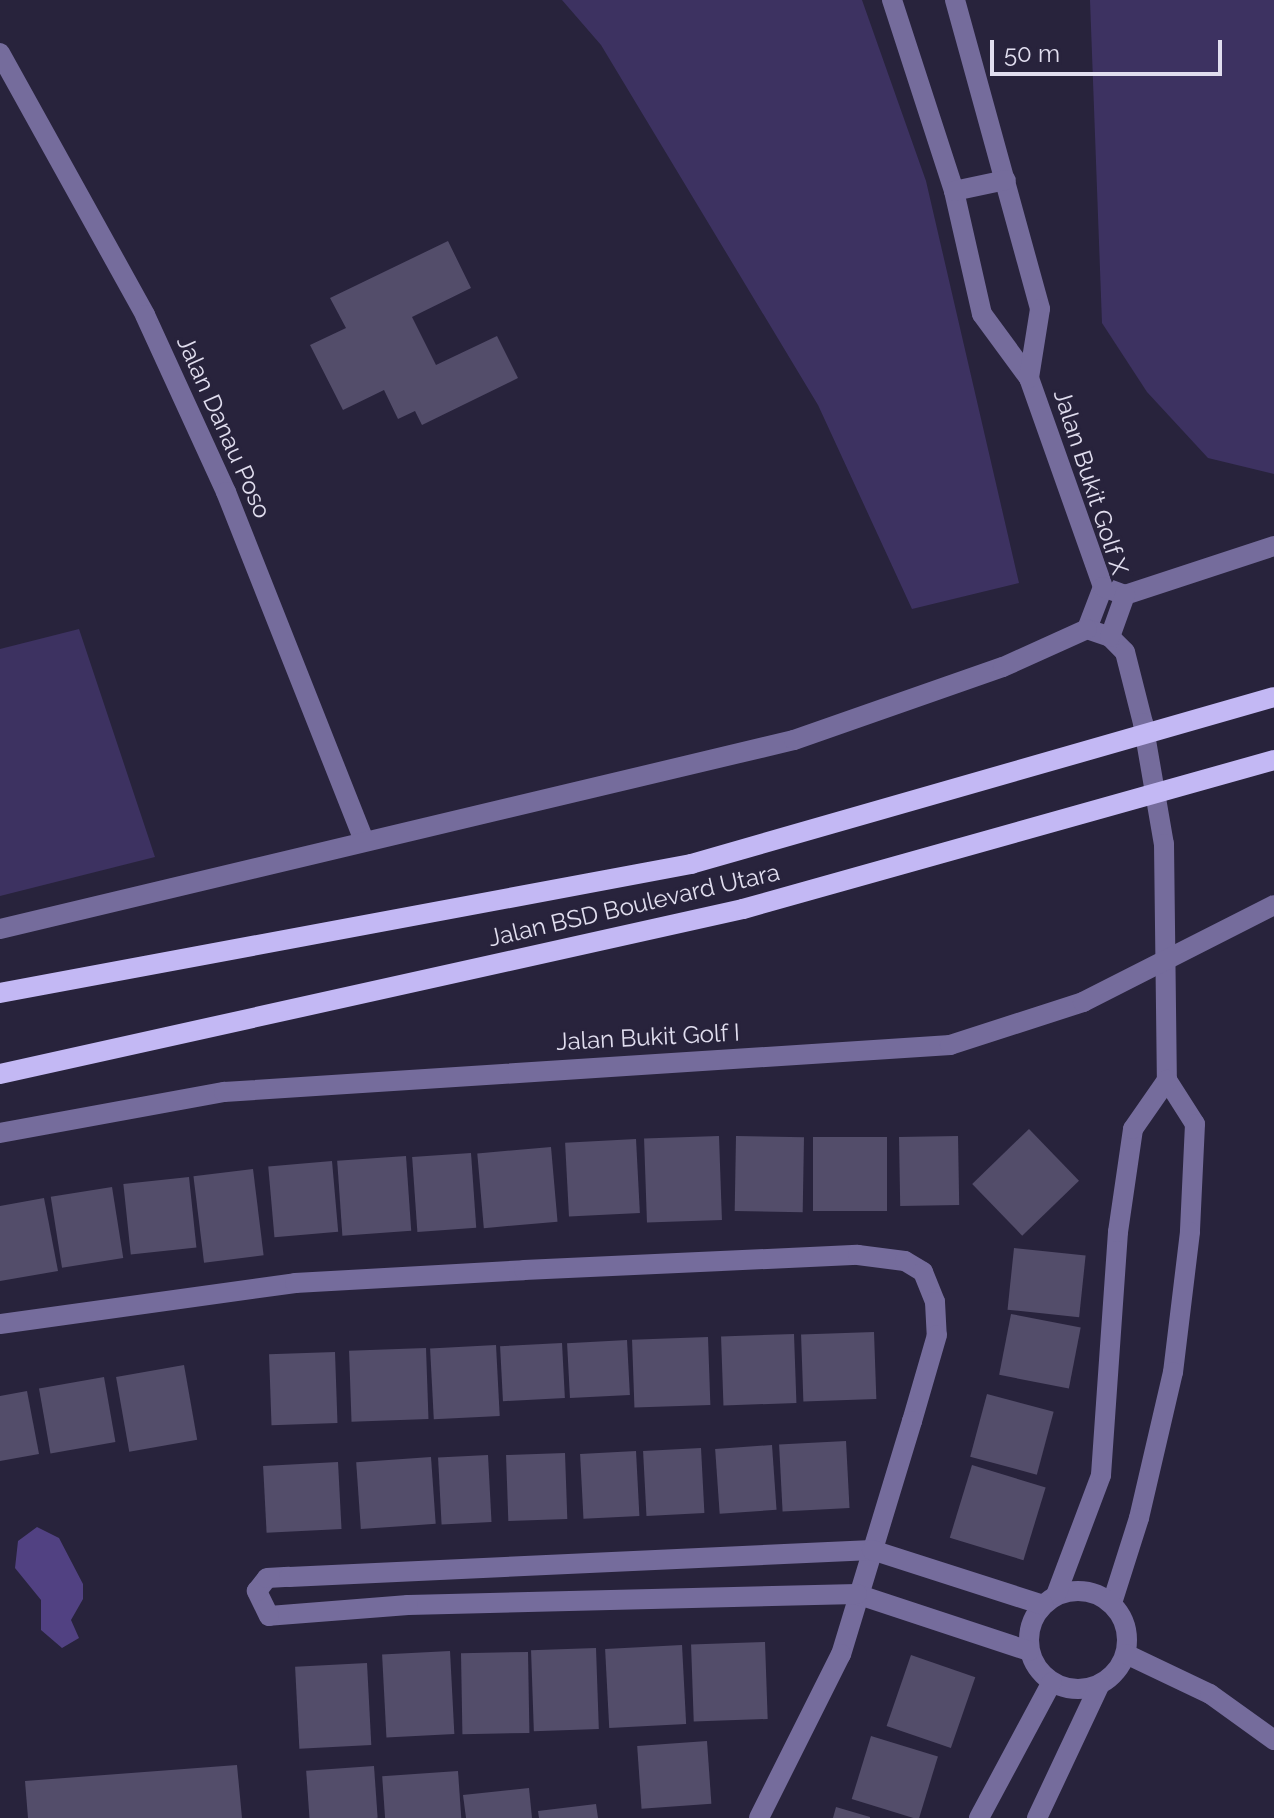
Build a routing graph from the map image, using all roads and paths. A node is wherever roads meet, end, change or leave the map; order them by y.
1 (892, 0) edge
2 (955, 0) edge
3 (0, 53) edge
4 (1006, 180) junction
5 (954, 191) junction
6 (1029, 378) junction
7 (1274, 546) edge
8 (1103, 587) junction
9 (1125, 595) junction
10 (1087, 629) junction
11 (1110, 637) junction
12 (1274, 697) edge
13 (1274, 760) edge
14 (364, 840) junction
15 (1274, 905) edge
16 (0, 929) edge
17 (1166, 958) junction
18 (0, 993) edge
19 (0, 1074) edge
20 (1167, 1080) junction
21 (0, 1133) edge
22 (0, 1324) edge
23 (872, 1550) junction
24 (506, 1566) junction
25 (857, 1594) junction
26 (1049, 1600) junction
27 (510, 1602) junction
28 (1112, 1603) junction
29 (1029, 1651) junction
30 (1126, 1654) junction
31 (1052, 1682) junction
32 (1100, 1684) junction
33 (1274, 1740) edge
34 (759, 1818) edge
35 (979, 1818) edge
36 (1037, 1818) edge

1 - 5 street, Jalan Bukit Golf X
2 - 4 street, Jalan Bukit Golf X
3 - 14 street, Jalan Danau Poso
4 - 5 street
4 - 6 street, Jalan Bukit Golf X
5 - 6 street, Jalan Bukit Golf X
6 - 8 street, Jalan Bukit Golf X
7 - 9 street
8 - 9 street
8 - 10 street, Jalan Bukit Golf X
9 - 11 street
10 - 11 street
10 - 14 street
11 - 17 street
12 - 18 main road, Jalan BSD Boulevard Utara
13 - 19 main road, Jalan BSD Boulevard Utara
14 - 16 street
15 - 17 street, Jalan Bukit Golf I
17 - 20 street
17 - 21 street, Jalan Bukit Golf I
20 - 26 street
20 - 28 street
22 - 23 street
23 - 24 street
23 - 25 street
23 - 26 street
24 - 27 street
24 - 27 street
25 - 27 street
25 - 29 street
25 - 34 street
26 - 28 street
26 - 29 street
28 - 30 street
29 - 31 street
30 - 32 street
30 - 33 street
31 - 32 street
31 - 35 street
32 - 36 street

